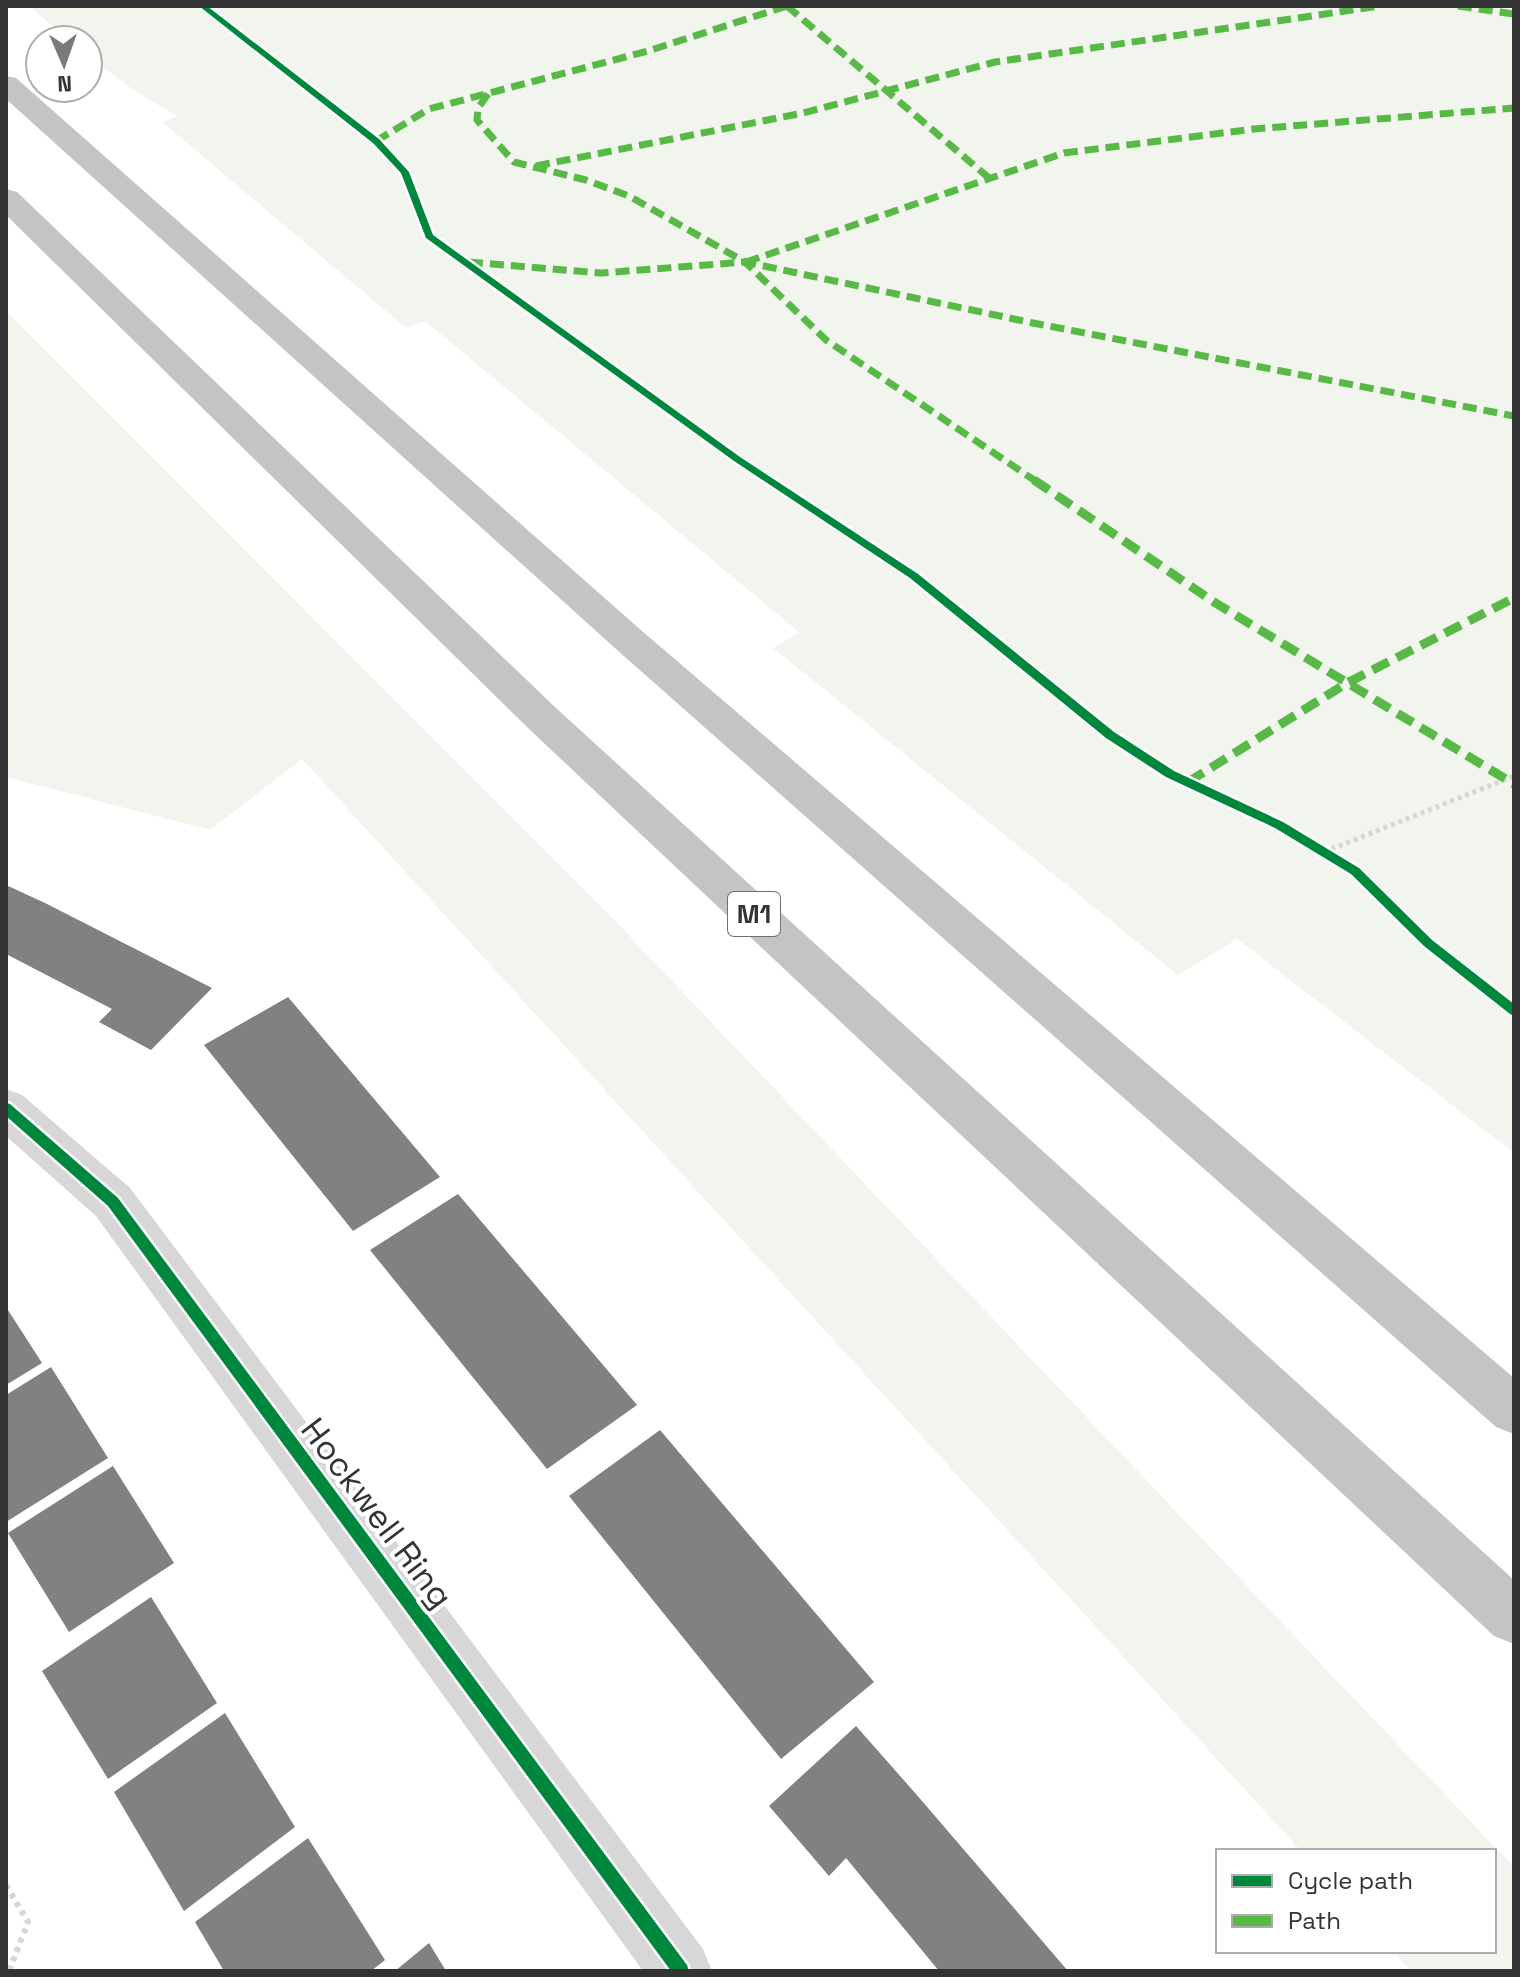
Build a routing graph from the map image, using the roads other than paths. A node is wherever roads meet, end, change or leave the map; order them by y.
1 (6, 84) edge
2 (6, 198) edge
3 (6, 1108) edge
4 (1514, 1410) edge
5 (1514, 1617) edge
6 (681, 1971) edge

1 - 4 highway
2 - 5 highway, M1
3 - 6 street, Hockwell Ring

